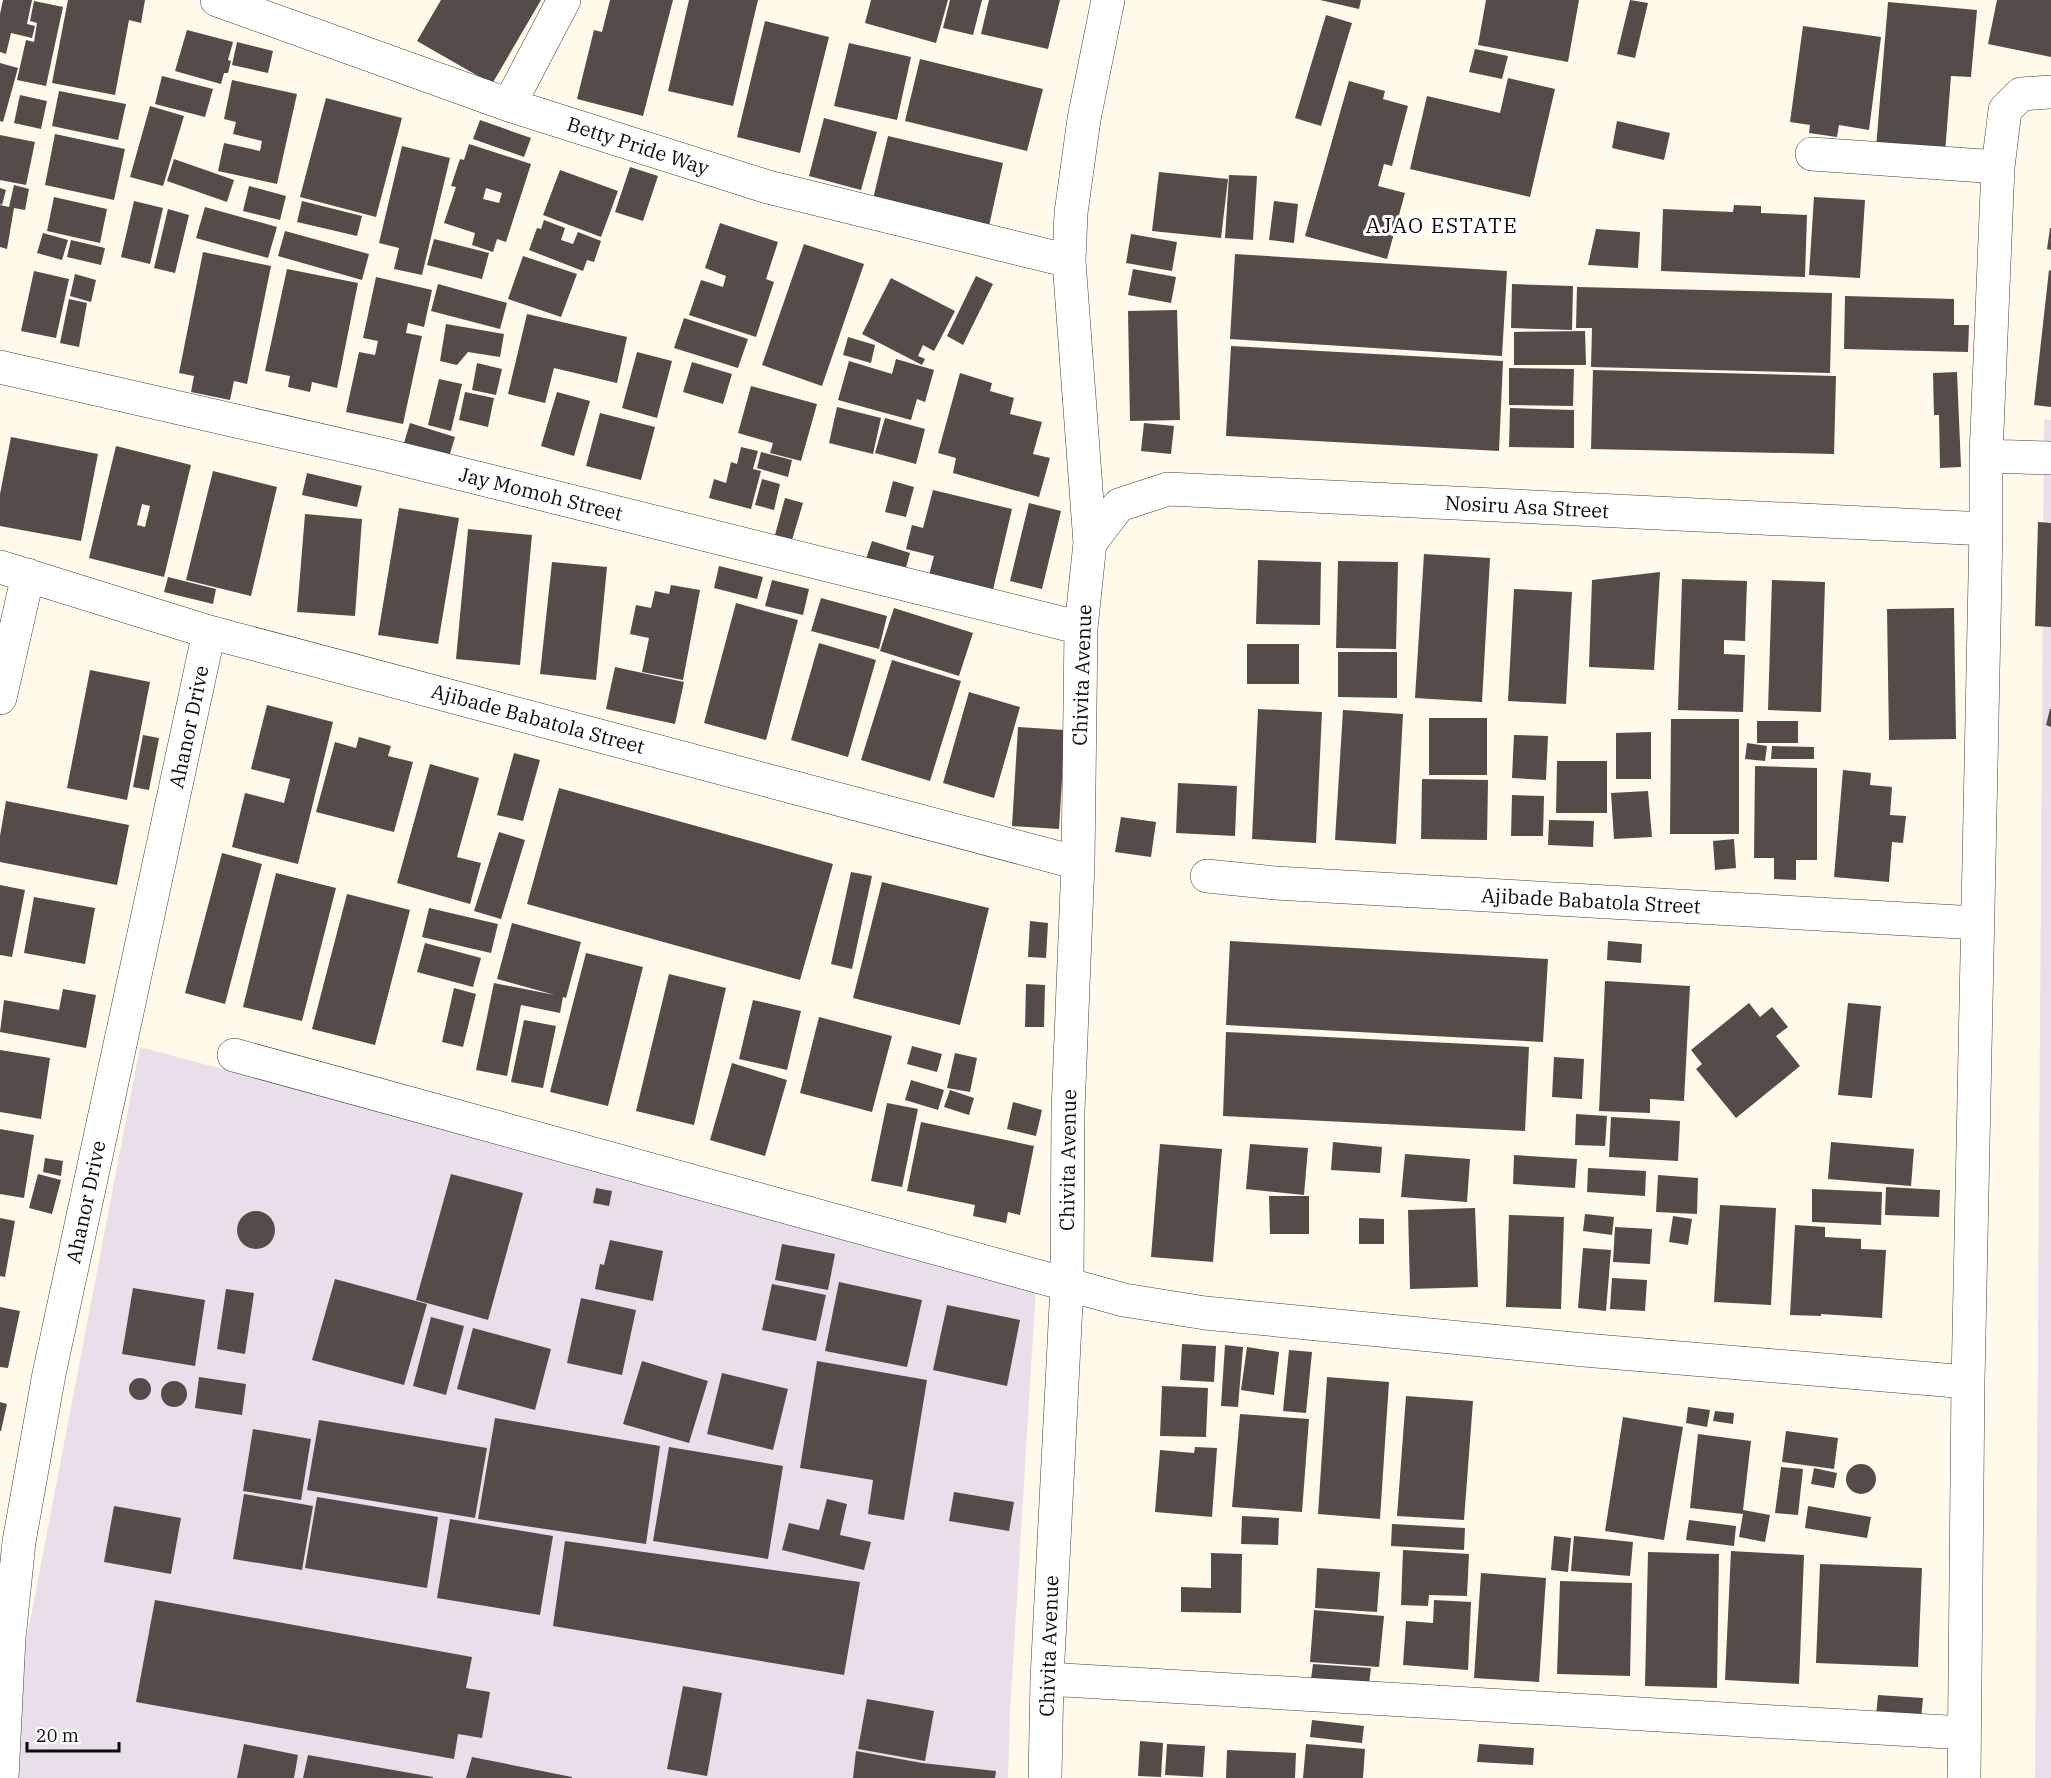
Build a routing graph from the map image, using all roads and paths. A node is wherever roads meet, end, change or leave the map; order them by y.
1 (217, 0) edge
2 (564, 0) edge
3 (1108, 0) edge
4 (2051, 92) edge
5 (509, 105) junction
6 (1812, 154) dead end
7 (1998, 167) junction
8 (1069, 261) junction
9 (0, 367) edge
10 (1986, 456) junction
11 (2051, 458) edge
12 (1986, 529) junction
13 (1090, 543) junction
14 (14, 571) edge
15 (1081, 628) junction
16 (209, 632) junction
17 (0, 698) edge
18 (1078, 863) junction
19 (1207, 876) dead end
20 (1977, 923) junction
21 (234, 1054) dead end
22 (1067, 1285) junction
23 (1968, 1382) junction
24 (4, 1637) edge
25 (1047, 1679) junction
26 (1964, 1733) junction
27 (2, 1778) edge
28 (1045, 1778) edge
29 (1964, 1778) edge

1 - 5 street, Betty Pride Way
2 - 5 street
3 - 8 street, Chivita Avenue
4 - 7 street
5 - 8 street, Betty Pride Way
6 - 7 street
7 - 10 street
8 - 13 street, Chivita Avenue
9 - 15 street, Jay Momoh Street
10 - 11 street
10 - 12 street
12 - 13 street, Nosiru Asa Street
12 - 20 street
13 - 15 street, Chivita Avenue
14 - 16 street, Ajibade Babatola Street
14 - 17 street
15 - 18 street, Chivita Avenue
16 - 18 street, Ajibade Babatola Street
16 - 24 street, Ahanor Drive
18 - 22 street, Chivita Avenue
19 - 20 street, Ajibade Babatola Street
20 - 23 street
21 - 22 street
22 - 23 street
22 - 25 street, Chivita Avenue
23 - 26 street
24 - 27 street, Ahanor Drive
25 - 26 street
25 - 28 street, Chivita Avenue
26 - 29 street

